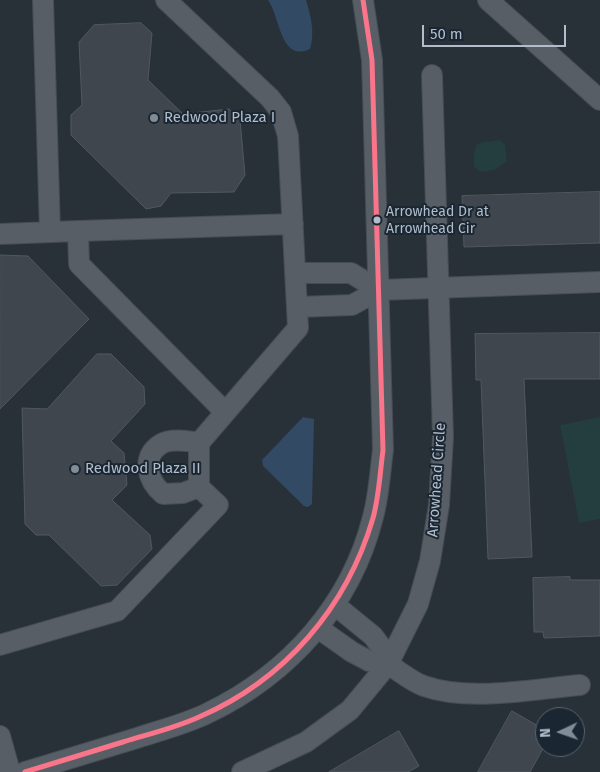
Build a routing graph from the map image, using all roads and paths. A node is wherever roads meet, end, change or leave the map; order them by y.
1 (43, 0) edge
2 (166, 0) edge
3 (363, 0) edge
4 (488, 0) edge
5 (432, 75) dead end
6 (600, 100) edge
7 (293, 224) junction
8 (78, 231) junction
9 (50, 232) junction
10 (0, 234) edge
11 (295, 273) junction
12 (600, 282) edge
13 (438, 288) junction
14 (379, 290) junction
15 (298, 307) junction
16 (225, 412) junction
17 (199, 443) junction
18 (198, 488) junction
19 (335, 605) junction
20 (318, 628) junction
21 (0, 645) edge
22 (388, 664) junction
23 (580, 685) dead end
24 (0, 736) edge
25 (10, 772) edge
26 (25, 772) edge
27 (242, 772) edge

1 - 9 street
2 - 7 street
3 - 14 street
4 - 6 street
5 - 13 street, Arrowhead Circle
7 - 8 street
7 - 11 street
8 - 9 street
8 - 16 street
9 - 10 street
11 - 14 street
11 - 15 street
12 - 13 street
13 - 14 street
13 - 22 street, Arrowhead Circle
14 - 15 street
14 - 19 street
15 - 16 street
16 - 17 street
17 - 18 street
17 - 18 street
18 - 21 street
19 - 20 street
19 - 22 street
20 - 22 street
20 - 26 street
22 - 23 street
22 - 27 street, Arrowhead Circle
24 - 25 street

